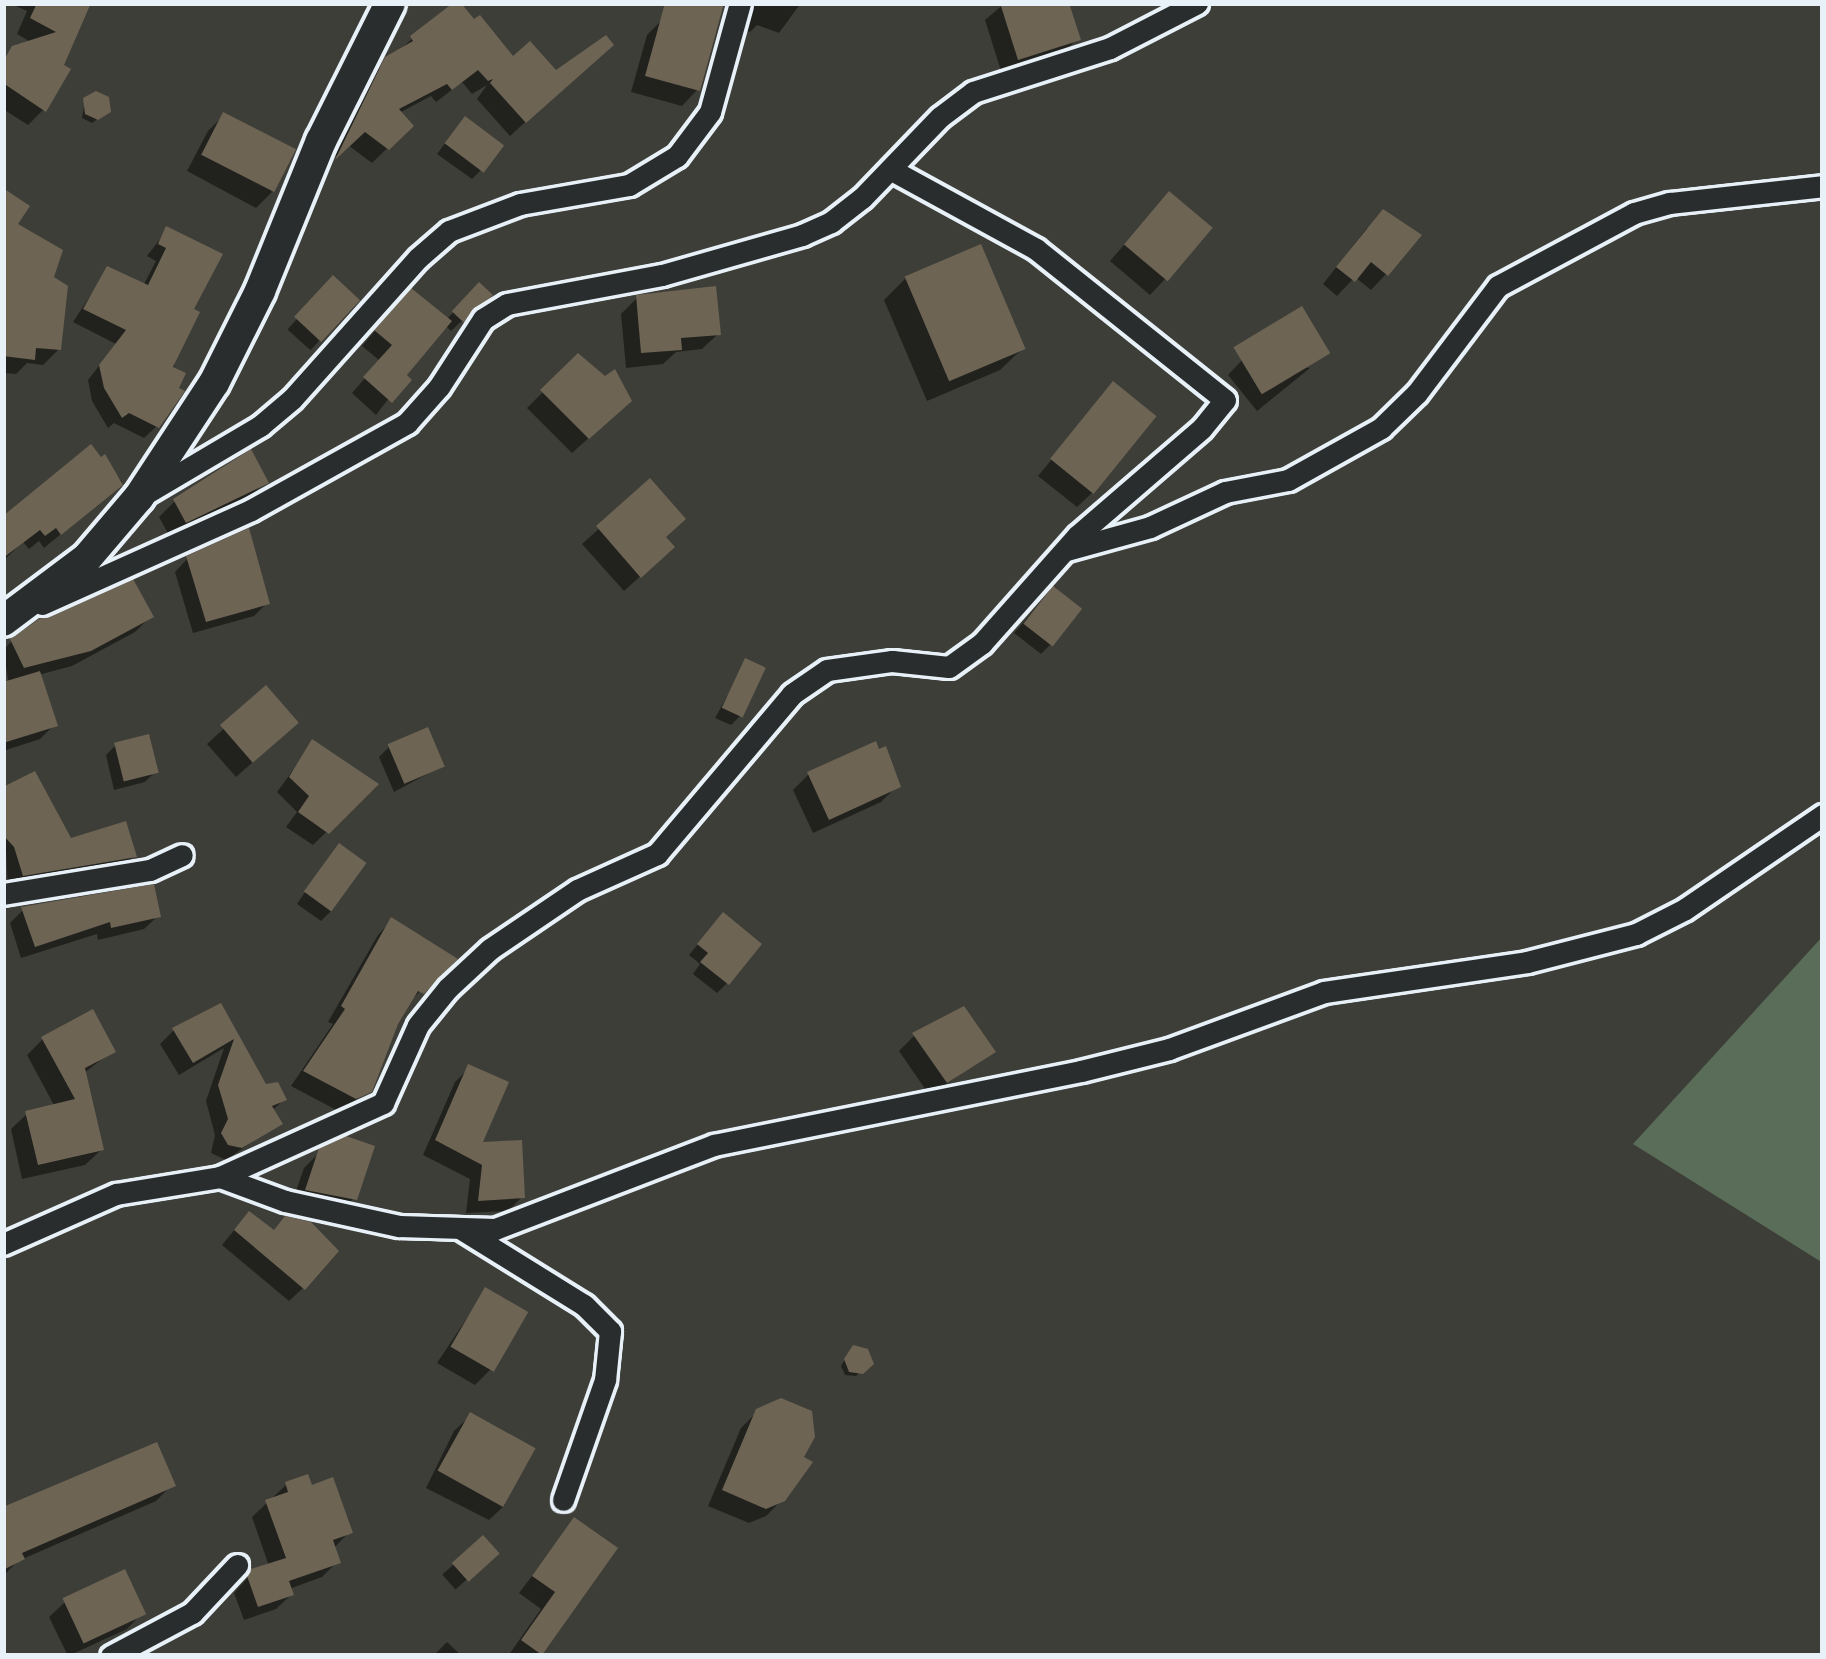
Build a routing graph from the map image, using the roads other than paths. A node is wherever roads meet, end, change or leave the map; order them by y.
1 (390, 3) edge
2 (740, 3) edge
3 (1197, 3) edge
4 (890, 169) junction
5 (1823, 185) edge
6 (139, 497) junction
7 (1066, 550) junction
8 (3, 622) edge
9 (1823, 815) edge
10 (182, 856) dead end
11 (3, 894) edge
12 (220, 1177) junction
13 (463, 1230) junction
14 (3, 1244) edge
15 (563, 1500) dead end
16 (237, 1565) dead end
17 (111, 1656) edge

1 - 6 main road
2 - 6 street
3 - 4 street
4 - 7 street
4 - 8 street
5 - 7 street
6 - 8 main road
7 - 12 street
9 - 13 street
10 - 11 street
12 - 13 street
12 - 14 street
13 - 15 street
16 - 17 street

